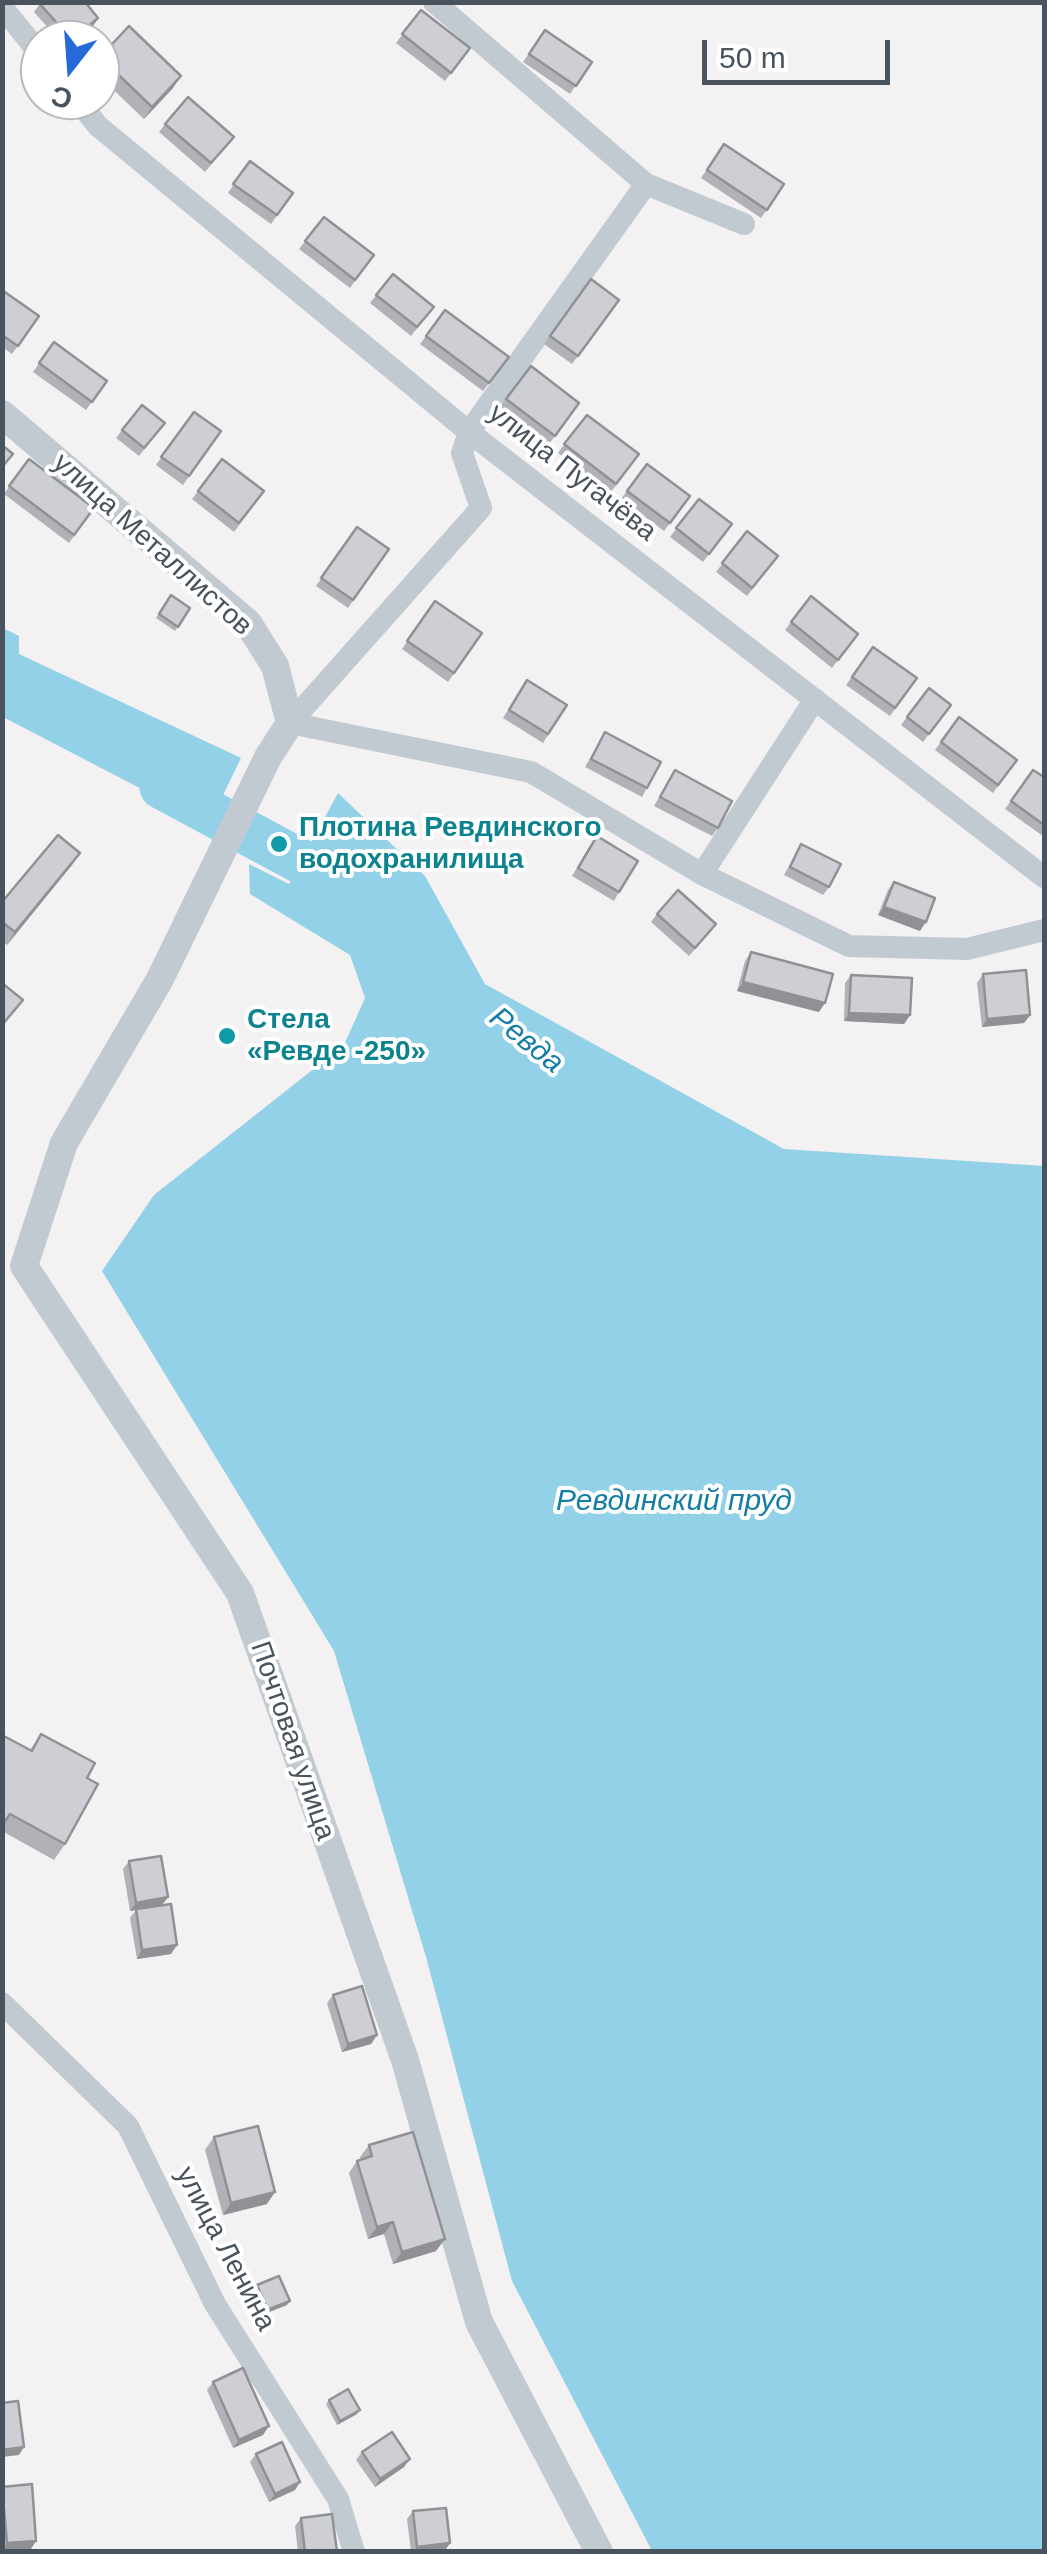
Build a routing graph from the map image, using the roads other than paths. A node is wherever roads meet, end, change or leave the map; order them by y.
1 (434, 2) edge
2 (2, 7) edge
3 (20, 29) edge
4 (93, 120) edge
5 (646, 184) junction
6 (744, 224) dead end
7 (2, 414) edge
8 (469, 432) junction
9 (814, 699) junction
10 (290, 723) junction
11 (702, 874) junction
12 (1044, 877) edge
13 (1044, 930) edge
14 (2, 2003) edge
15 (354, 2552) edge
16 (599, 2552) edge

1 - 5 street
2 - 3 street
4 - 8 street, улица Пугачёва
5 - 6 street
5 - 8 street
7 - 10 street, улица Металлистов
8 - 9 street, улица Пугачёва
8 - 10 street
9 - 11 street
9 - 12 street, улица Пугачёва
10 - 11 street
10 - 16 street, Почтовая улица
11 - 13 street
14 - 15 street, улица Ленина

